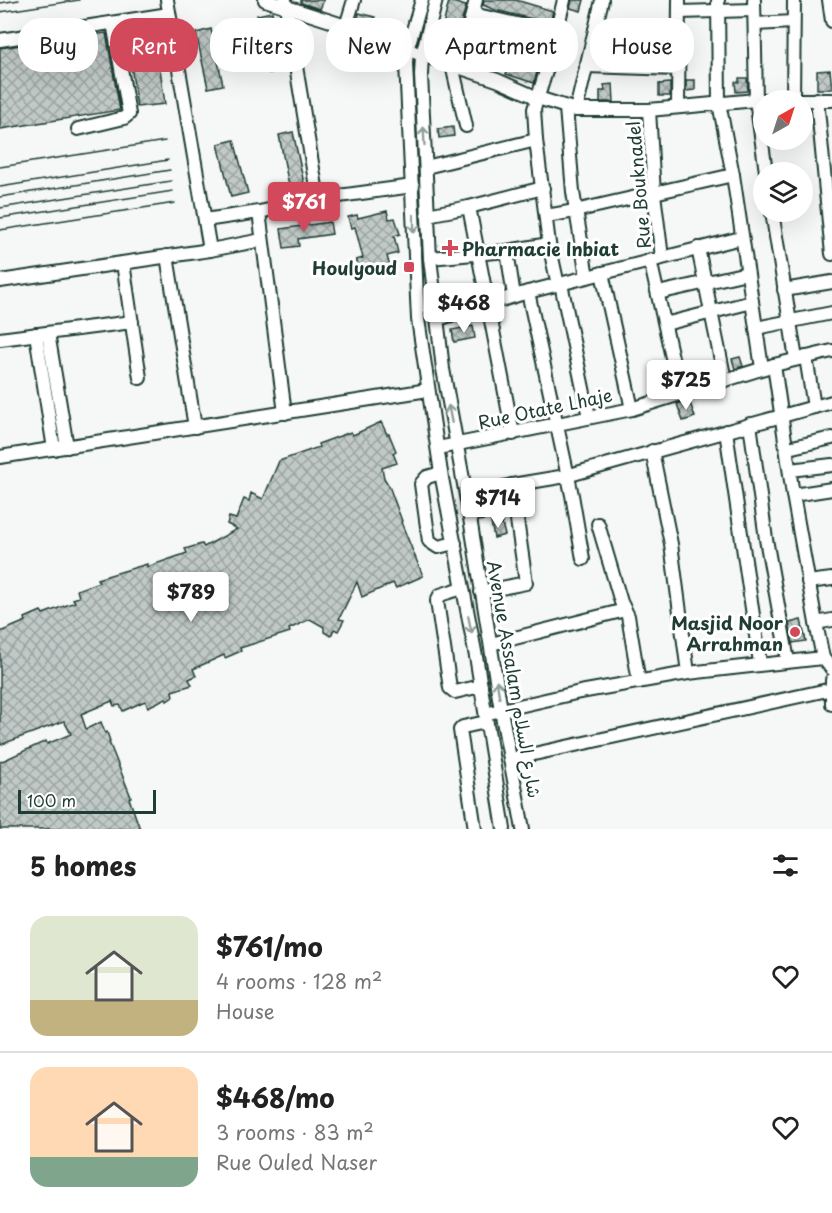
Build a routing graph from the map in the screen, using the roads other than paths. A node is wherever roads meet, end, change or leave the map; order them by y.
1 (167, 0) edge
2 (265, 0) edge
3 (354, 0) edge
4 (422, 0) edge
5 (436, 0) edge
6 (476, 0) edge
7 (564, 0) edge
8 (602, 0) edge
9 (794, 0) edge
10 (829, 0) edge
11 (286, 3) edge
12 (718, 5) edge
13 (754, 5) edge
14 (679, 6) edge
15 (169, 14) junction
16 (473, 14) junction
17 (144, 18) edge
18 (326, 18) edge
19 (348, 18) edge
20 (472, 18) edge
21 (490, 18) edge
22 (560, 18) edge
23 (598, 18) edge
24 (832, 21) edge
25 (793, 22) junction
26 (110, 23) edge
27 (755, 24) junction
28 (412, 33) edge
29 (0, 40) edge
30 (590, 50) edge
31 (412, 52) edge
32 (422, 55) junction
33 (586, 66) junction
34 (590, 66) edge
35 (122, 72) edge
36 (406, 72) edge
37 (456, 72) edge
38 (473, 72) edge
39 (545, 72) edge
40 (677, 72) edge
41 (756, 90) edge
42 (793, 90) edge
43 (538, 98) junction
44 (816, 99) joint
45 (753, 100) edge
46 (832, 100) edge
47 (719, 103) junction
48 (678, 106) junction
49 (571, 109) junction
50 (649, 110) junction
51 (466, 126) dead end
52 (78, 129) dead end
53 (536, 140) junction
54 (426, 167) junction
55 (733, 175) junction
56 (413, 186) junction
57 (543, 188) junction
58 (654, 194) junction
59 (320, 196) junction
60 (469, 207) junction
61 (575, 211) junction
62 (259, 212) junction
63 (205, 215) junction
64 (427, 215) junction
65 (546, 216) junction
66 (774, 222) edge
67 (741, 238) junction
68 (262, 240) junction
69 (549, 244) junction
70 (698, 248) junction
71 (210, 250) junction
72 (507, 251) junction
73 (477, 253) junction
74 (832, 254) edge
75 (167, 256) junction
76 (430, 258) junction
77 (656, 259) junction
78 (123, 262) junction
79 (602, 273) junction
80 (747, 273) junction
81 (587, 277) junction
82 (0, 281) edge
83 (705, 282) junction
84 (832, 282) edge
85 (560, 284) junction
86 (784, 290) junction
87 (528, 292) junction
88 (658, 293) junction
89 (514, 296) junction
90 (752, 302) junction
91 (487, 305) junction
92 (712, 312) junction
93 (832, 313) edge
94 (438, 319) junction
95 (789, 320) junction
96 (132, 322) junction
97 (665, 324) junction
98 (756, 327) junction
99 (42, 334) junction
100 (0, 339) edge
101 (832, 351) edge
102 (801, 358) junction
103 (768, 367) junction
104 (140, 378) dead end
105 (725, 380) junction
106 (428, 390) junction
107 (680, 393) junction
108 (832, 402) edge
109 (814, 407) junction
110 (632, 409) junction
111 (285, 413) junction
112 (589, 417) junction
113 (782, 417) junction
114 (555, 424) junction
115 (750, 424) junction
116 (195, 427) junction
117 (726, 430) junction
118 (513, 434) junction
119 (832, 438) edge
120 (457, 445) junction
121 (67, 447) junction
122 (438, 448) junction
123 (788, 448) junction
124 (54, 449) junction
125 (652, 450) junction
126 (0, 457) edge
127 (832, 465) edge
128 (790, 470) junction
129 (441, 473) junction
130 (566, 476) junction
131 (512, 485) junction
132 (832, 489) edge
133 (793, 495) junction
134 (467, 496) junction
135 (515, 507) junction
136 (470, 514) junction
137 (450, 516) junction
138 (598, 524) dead end
139 (455, 543) junction
140 (583, 559) dead end
141 (832, 579) edge
142 (808, 582) junction
143 (462, 588) junction
144 (481, 592) junction
145 (625, 610) junction
146 (832, 620) edge
147 (816, 623) junction
148 (490, 644) junction
149 (823, 658) junction
150 (788, 661) junction
151 (760, 663) junction
152 (832, 669) edge
153 (688, 673) junction
154 (832, 680) edge
155 (639, 682) junction
156 (481, 686) junction
157 (832, 689) edge
158 (832, 704) edge
159 (501, 710) junction
160 (486, 718) junction
161 (511, 759) junction
162 (475, 829) edge
163 (504, 829) edge
164 (523, 829) edge

1 - 15 street
2 - 11 street
3 - 19 street
4 - 28 street, Avenue Assalam شارع السلام
5 - 32 street, Avenue Assalam شارع السلام
6 - 16 street
7 - 22 street
8 - 23 street
9 - 25 street
10 - 24 street
11 - 18 street
11 - 59 street
12 - 13 street
12 - 14 street
12 - 47 street
13 - 27 street
15 - 17 street
15 - 63 street
16 - 20 street
16 - 21 street
25 - 27 street
25 - 42 street
26 - 29 street
27 - 41 street
30 - 33 street
31 - 32 street
54 -> 32 street, Avenue Assalam شارع السلام
33 - 34 street
33 - 49 street
35 - 52 street
36 - 56 street, Avenue Assalam شارع السلام
37 - 51 street
38 - 43 street
39 - 43 street
40 - 48 street
43 - 49 street
43 - 53 street
44 - 46 street
44 - 74 street
45 - 47 street
47 - 48 street
47 - 55 street
48 - 50 street
49 - 50 street
49 - 61 street
50 - 58 street, Rue Bouknadel
53 - 54 street
53 - 57 street
54 - 64 street, Avenue Assalam شارع السلام
55 - 58 street
55 - 67 street
56 - 59 street
56 -> 106 street, Avenue Assalam شارع السلام
57 - 60 street
57 - 65 street
58 - 61 street
58 - 77 street, Rue Bouknadel
59 - 62 street
60 - 64 street
60 - 73 street
61 - 65 street
61 - 81 street
62 - 63 street
62 - 68 street
63 - 71 street
64 - 76 street, Avenue Assalam شارع السلام
65 - 69 street
66 - 86 street
67 - 70 street
67 - 80 street
68 - 71 street
68 - 111 street
69 - 72 street
69 - 85 street
70 - 77 street
70 - 83 street
71 - 75 street
72 - 73 street
72 - 89 street
73 - 76 street
73 - 91 street
75 - 78 street
75 - 116 street
76 - 94 street, Avenue Assalam شارع السلام
77 - 79 street
77 - 88 street, Rue Bouknadel
78 - 82 street
78 - 96 street
79 - 81 street
79 - 110 street
80 - 83 street
80 - 90 street
81 - 85 street
83 - 88 street
83 - 92 street
84 - 86 street
85 - 87 street
85 - 112 street
86 - 95 street
87 - 89 street
87 - 114 street
88 - 97 street, Rue Bouknadel
89 - 91 street
90 - 92 street
90 - 98 street
91 - 94 street
91 - 118 street
92 - 97 street
92 - 105 street
93 - 95 street
120 -> 94 street, Avenue Assalam شارع السلام
95 - 98 street
95 - 102 street
96 - 99 street
96 - 104 street
97 - 107 street, Rue Bouknadel
98 - 103 street
99 - 100 street
99 - 121 street
99 - 124 street
101 - 102 street, Rue Otate Lhaje
102 - 103 street, Rue Otate Lhaje
102 - 109 street
103 - 105 street, Rue Otate Lhaje
103 - 113 street
105 - 107 street, Rue Otate Lhaje
106 - 111 street
106 - 122 street, Avenue Assalam شارع السلام
107 - 110 street, Rue Otate Lhaje
108 - 109 street
109 - 113 street
110 - 112 street, Rue Otate Lhaje
111 - 116 street
112 - 114 street, Rue Otate Lhaje
113 - 115 street
113 - 123 street
114 - 118 street, Rue Otate Lhaje
114 - 130 street
115 - 117 street
115 - 150 street
116 - 121 street
117 - 125 street
117 - 151 street
118 - 120 street, Rue Otate Lhaje
119 - 123 street
120 - 122 street, Rue Otate Lhaje
120 - 134 street, Avenue Assalam شارع السلام
121 - 124 street
122 - 129 street, Avenue Assalam شارع السلام
123 - 128 street
124 - 126 street
125 - 130 street
125 - 153 street
127 - 128 street
128 - 133 street
129 - 137 street, Avenue Assalam شارع السلام
129 - 139 street
130 - 131 street
130 - 140 street
131 - 134 street
131 - 135 street
132 - 133 street
133 - 142 street
134 - 136 street, Avenue Assalam شارع السلام
135 - 136 street
135 - 144 street
136 - 137 street
136 - 144 street, Avenue Assalam شارع السلام
137 - 139 street, Avenue Assalam شارع السلام
138 - 145 street
139 - 143 street, Avenue Assalam شارع السلام
141 - 142 street
142 - 147 street
143 -> 156 street, Avenue Assalam شارع السلام
143 - 156 street
144 - 148 street, Avenue Assalam شارع السلام
145 - 148 street
145 - 155 street
146 - 147 street
147 - 149 street
159 -> 148 street, Avenue Assalam شارع السلام
149 - 150 street
149 - 152 street
150 - 151 street
151 - 153 street
153 - 155 street
154 - 157 street
155 - 159 street
156 - 160 street, Avenue Assalam شارع السلام
157 - 158 street
157 - 161 street
159 - 160 street
159 - 161 street, Avenue Assalam شارع السلام
160 - 162 street
160 - 163 street, Avenue Assalam شارع السلام
161 - 164 street, Avenue Assalam شارع السلام

